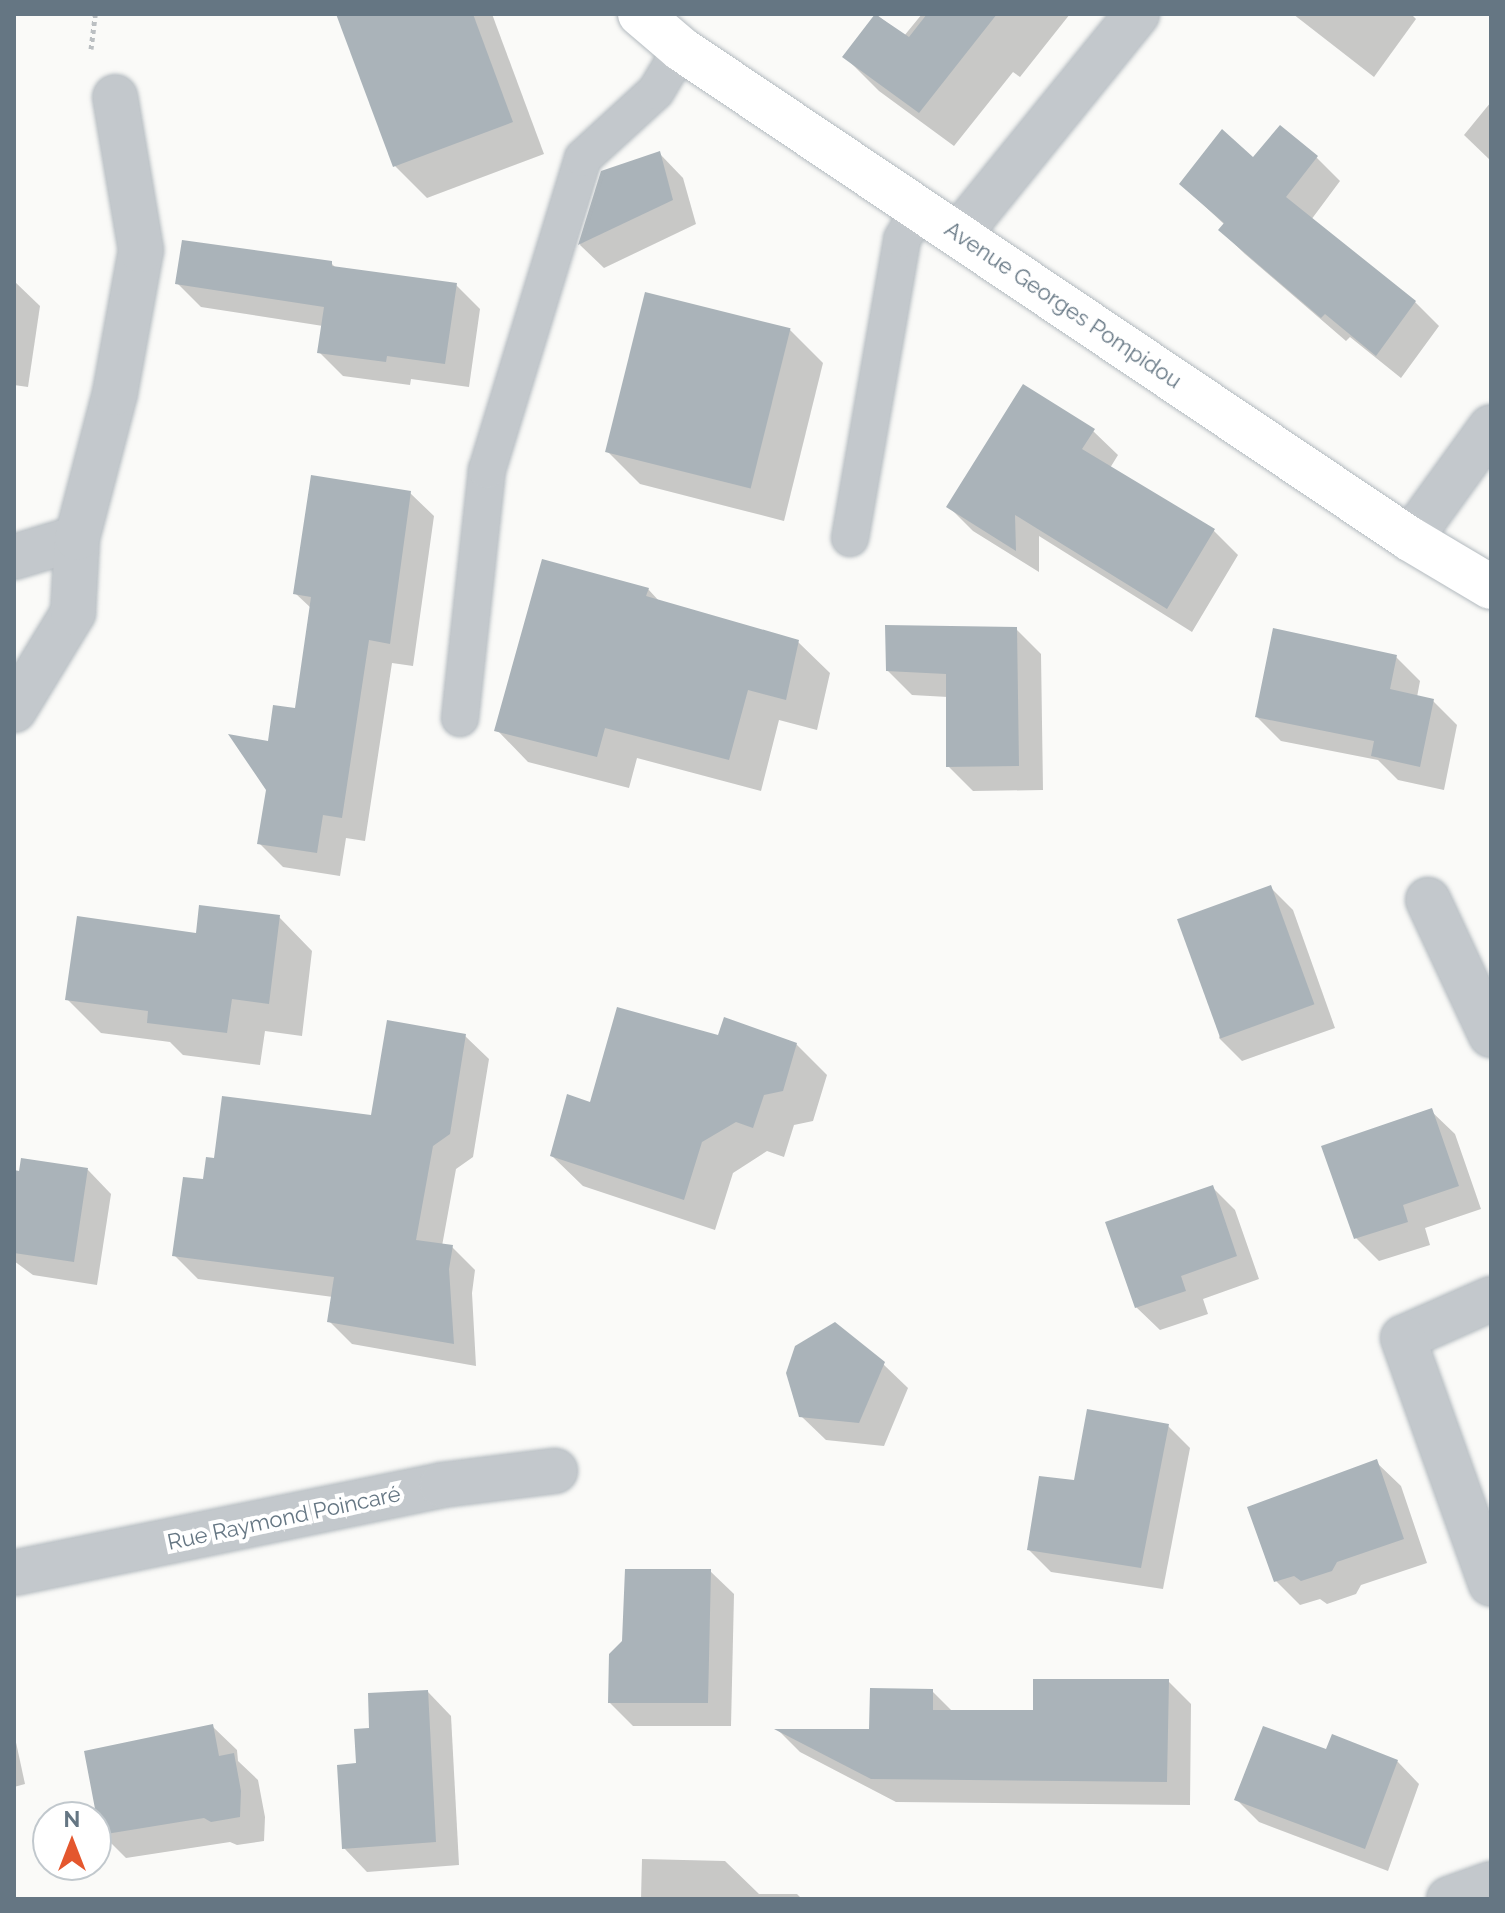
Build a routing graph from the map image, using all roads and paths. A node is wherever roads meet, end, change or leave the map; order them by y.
1 (640, 14) edge
2 (1137, 14) edge
3 (681, 49) junction
4 (115, 97) dead end
5 (920, 209) junction
6 (959, 234) junction
7 (1491, 427) edge
8 (77, 538) junction
9 (850, 538) dead end
10 (1410, 539) junction
11 (14, 557) edge
12 (1491, 587) edge
13 (14, 710) edge
14 (460, 718) dead end
15 (1428, 900) dead end
16 (1491, 1035) edge
17 (1491, 1299) edge
18 (555, 1471) dead end
19 (14, 1573) edge
20 (1491, 1584) edge
21 (1491, 1884) edge
22 (1449, 1899) edge

1 - 3 main road, Avenue Georges Pompidou
2 - 6 street
3 - 5 main road, Avenue Georges Pompidou
3 - 14 lane
4 - 8 street
5 - 6 main road, Avenue Georges Pompidou
5 - 9 lane
6 - 10 main road, Avenue Georges Pompidou
7 - 10 street
8 - 11 street
8 - 13 street
10 - 12 main road, Avenue Georges Pompidou
15 - 16 street
17 - 20 street
18 - 19 street, Rue Raymond Poincaré
21 - 22 street

